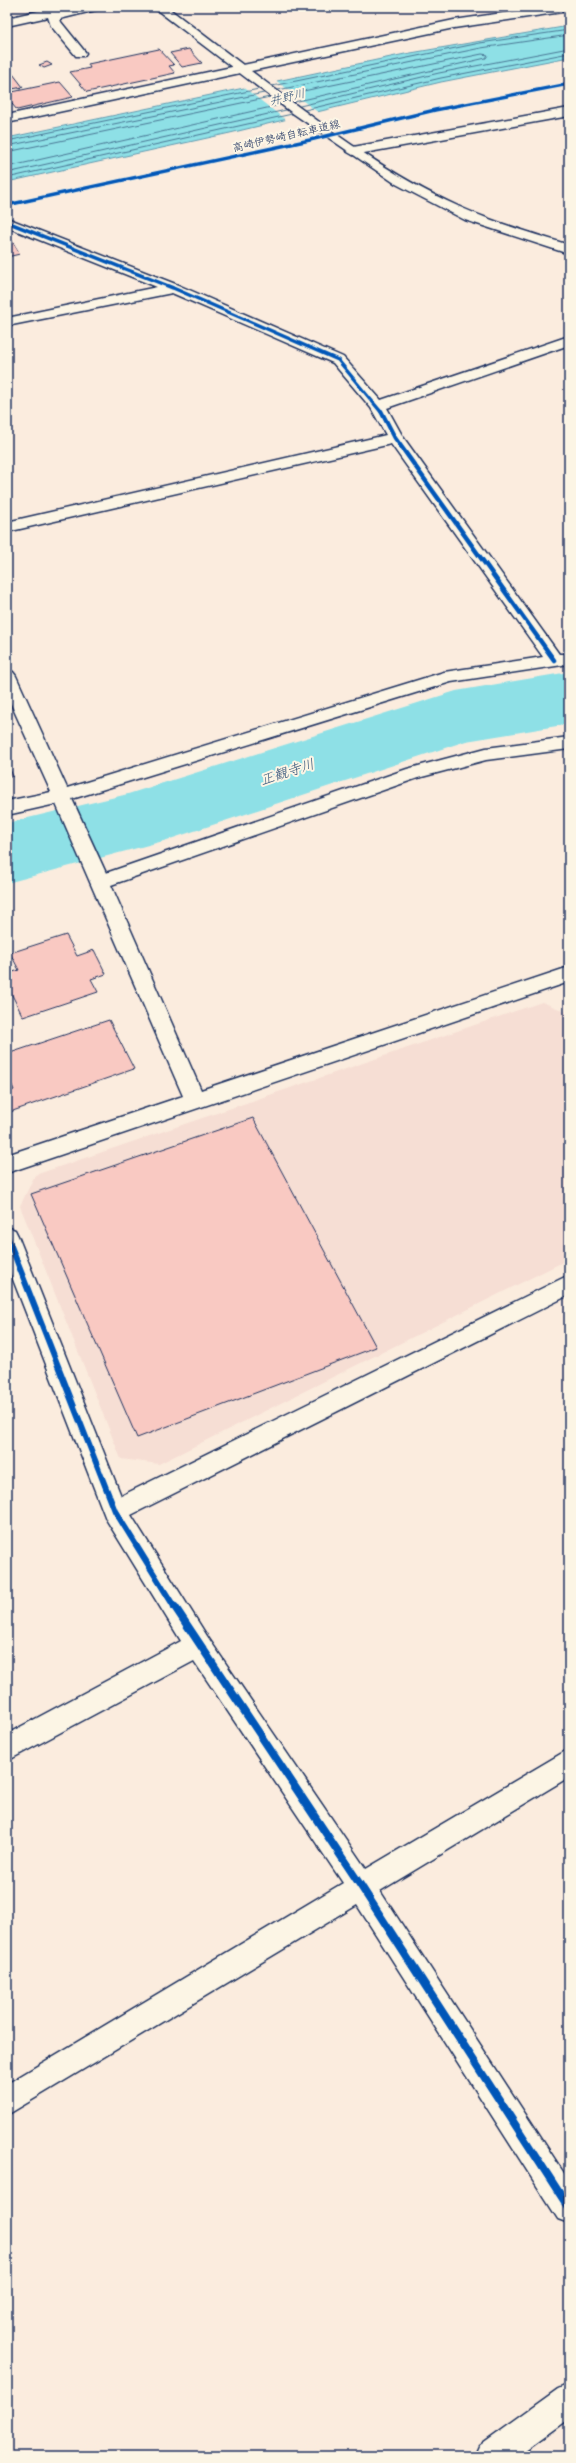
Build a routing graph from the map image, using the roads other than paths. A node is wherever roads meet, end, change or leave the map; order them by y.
1 (92, 7) edge
2 (159, 7) edge
3 (569, 7) edge
4 (62, 13) junction
5 (7, 22) edge
6 (80, 53) dead end
7 (243, 70) junction
8 (569, 112) edge
9 (7, 119) edge
10 (353, 151) junction
11 (7, 222) edge
12 (569, 250) edge
13 (173, 288) junction
14 (7, 322) edge
15 (569, 340) edge
16 (378, 406) junction
17 (395, 438) junction
18 (7, 527) edge
19 (562, 660) edge
20 (7, 676) edge
21 (569, 743) edge
22 (64, 802) junction
23 (7, 808) edge
24 (100, 882) junction
25 (569, 974) edge
26 (195, 1099) junction
27 (7, 1164) edge
28 (7, 1236) edge
29 (569, 1284) edge
30 (115, 1511) junction
31 (198, 1645) junction
32 (7, 1748) edge
33 (569, 1762) edge
34 (361, 1886) junction
35 (7, 2100) edge
36 (569, 2208) edge
37 (569, 2400) edge
38 (491, 2456) edge

1 - 4 street
2 - 7 street
3 - 7 street
4 - 5 street
4 - 6 street
7 - 9 street
7 - 10 street
8 - 10 street
10 - 12 street
11 - 13 street
13 - 14 street
13 - 16 street
15 - 16 street
16 - 17 street
17 - 18 street
17 - 19 street
19 - 22 street
20 - 22 street
21 - 24 street
22 - 23 street
22 - 24 street
24 - 26 street
25 - 26 street
26 - 27 street
28 - 30 street
29 - 30 street
30 - 31 street
31 - 32 street
31 - 34 street
33 - 34 street
34 - 35 street
34 - 36 street
37 - 38 street

